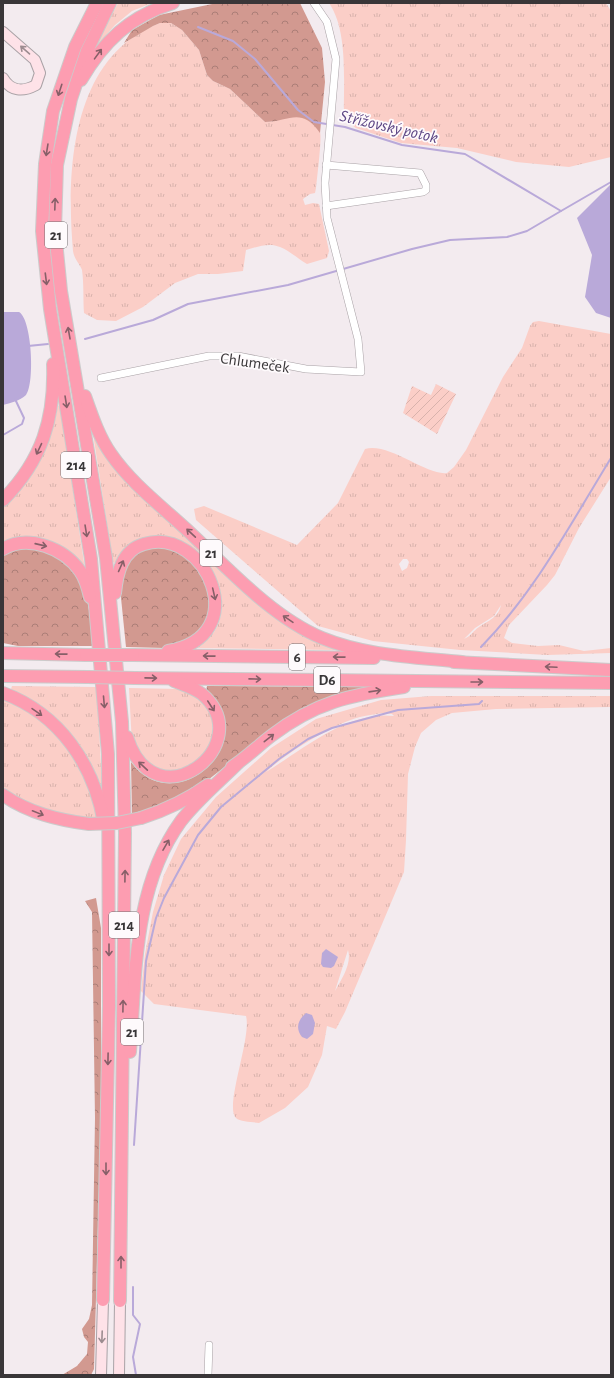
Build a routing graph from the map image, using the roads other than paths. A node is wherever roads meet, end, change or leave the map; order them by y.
1 (97, 3) edge
2 (110, 3) edge
3 (173, 3) edge
4 (314, 3) edge
5 (3, 32) edge
6 (3, 78) edge
7 (70, 99) junction
8 (326, 165) junction
9 (326, 206) junction
10 (50, 309) junction
11 (76, 372) junction
12 (101, 378) dead end
13 (3, 500) edge
14 (3, 549) edge
15 (113, 618) junction
16 (98, 621) junction
17 (3, 647) edge
18 (3, 654) edge
19 (36, 654) junction
20 (133, 655) junction
21 (462, 662) junction
22 (611, 670) edge
23 (3, 676) edge
24 (168, 678) junction
25 (438, 682) junction
26 (611, 683) edge
27 (3, 693) edge
28 (122, 722) junction
29 (238, 763) junction
30 (3, 795) edge
31 (109, 855) junction
32 (122, 1129) junction
33 (103, 1300) joint
34 (120, 1301) joint
35 (209, 1345) dead end
36 (101, 1375) edge
37 (119, 1375) edge
38 (208, 1375) edge

1 -> 10 highway, 21
2 - 7 highway, 21
7 -> 3 highway, 21
4 - 8 street
6 -> 5 main road
11 -> 7 highway, 21
8 - 9 street
8 - 9 street
9 - 12 street, Chlumeček
10 -> 13 highway, 21
10 -> 16 highway, 214
11 - 15 highway, 214
21 -> 11 highway, 21
14 -> 16 highway
15 -> 20 highway, 6
15 - 28 highway, 214
16 -> 31 highway, 214
17 - 19 highway, 6
18 - 19 highway, 6
20 -> 19 highway, 6, bridge
21 -> 20 highway, 6
22 -> 21 highway, 6
23 -> 24 highway, bridge
24 -> 25 highway, D6
24 -> 28 highway
25 -> 26 highway, D6
29 -> 25 highway, 21
27 -> 31 highway
32 -> 28 highway, 214
30 -> 29 highway, 21, bridge
32 -> 29 highway, 21
31 -> 33 highway, 214
34 -> 32 highway, 214
33 -> 36 main road, 214
34 - 37 main road, 214
35 - 38 street

